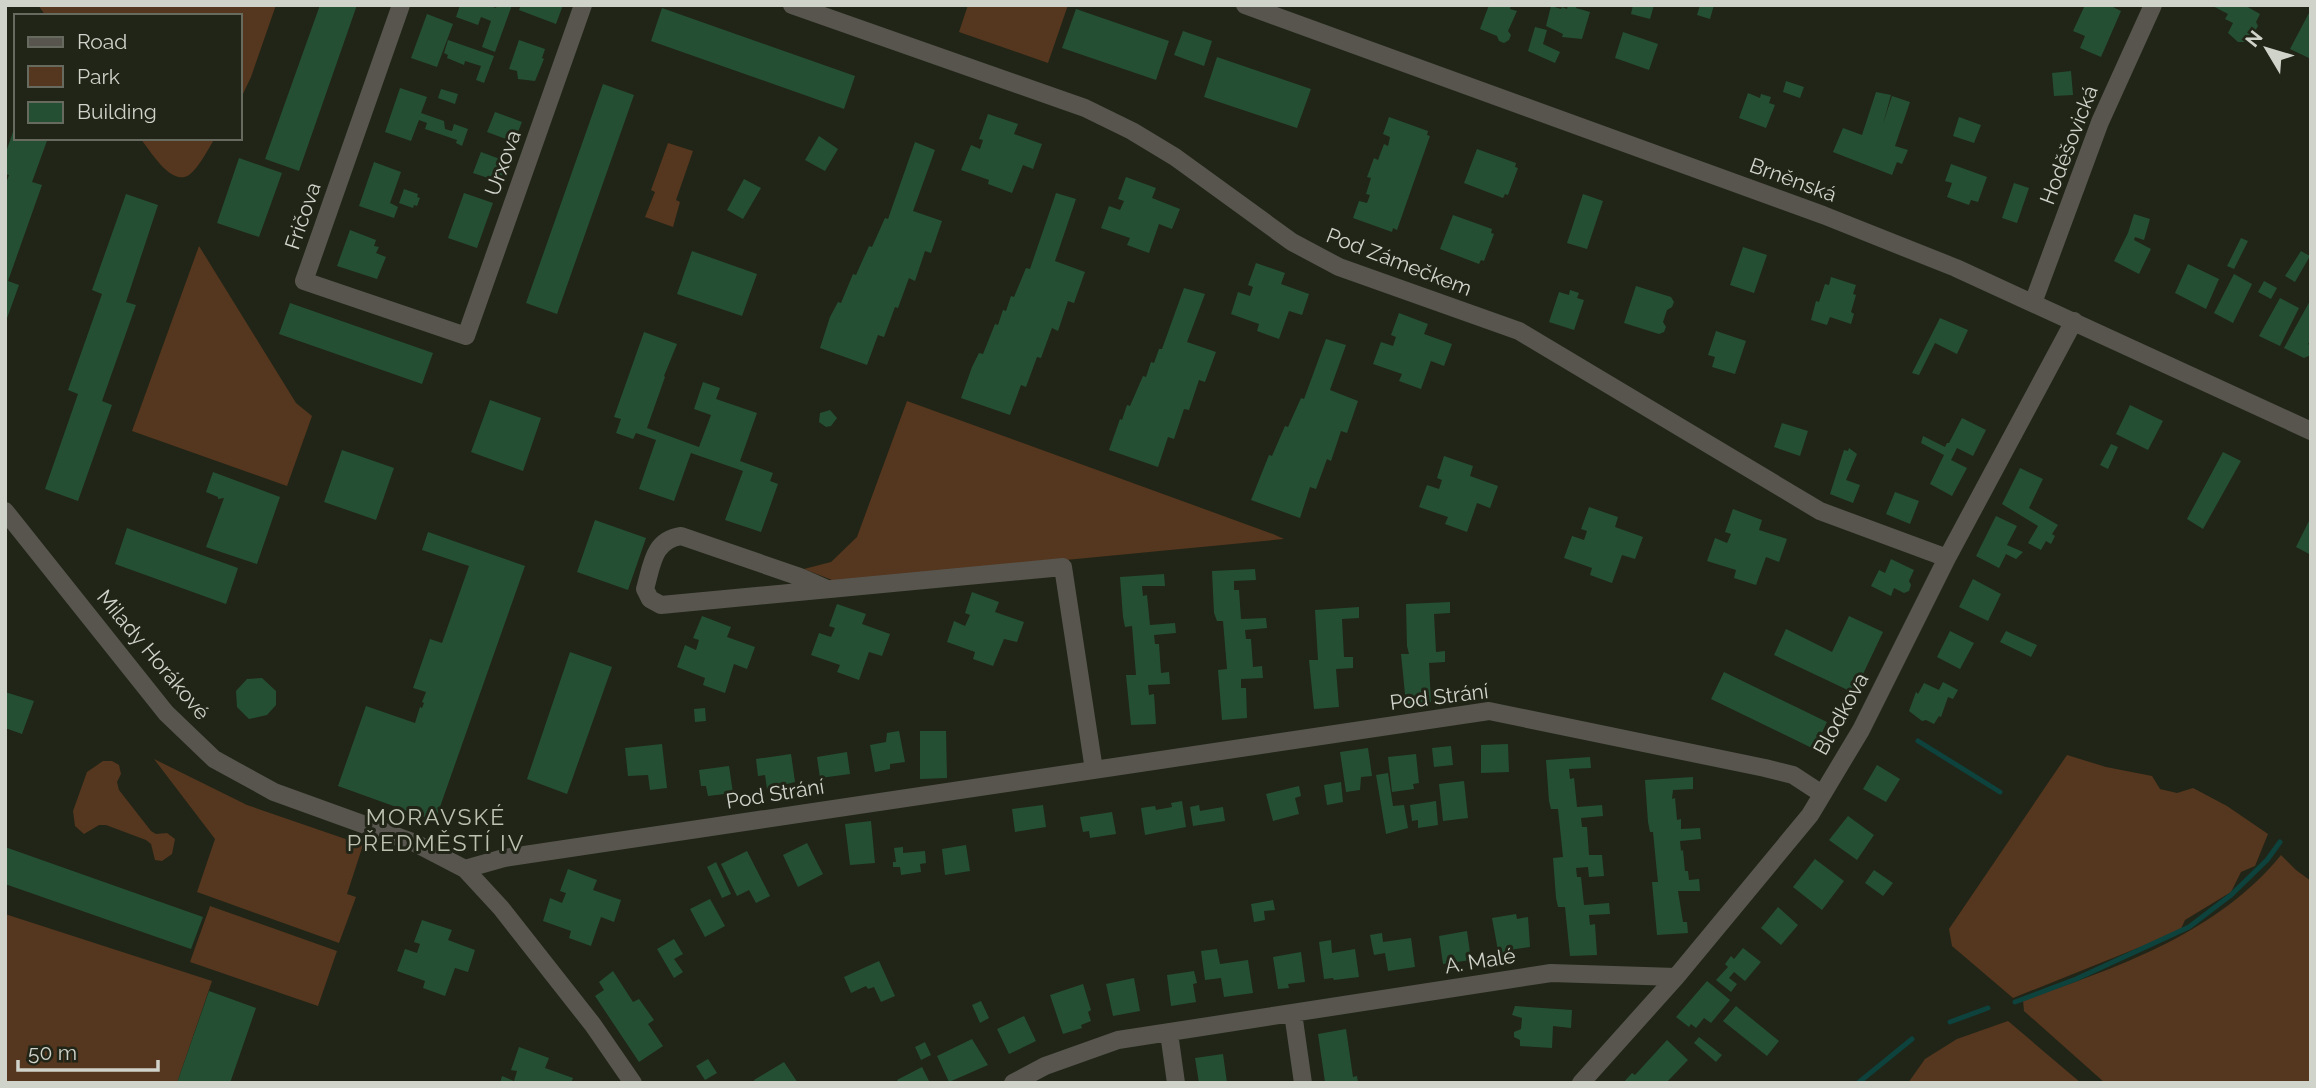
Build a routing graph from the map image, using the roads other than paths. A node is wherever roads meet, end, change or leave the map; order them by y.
1 (401, 5) edge
2 (583, 5) edge
3 (792, 5) edge
4 (1245, 5) edge
5 (2153, 5) edge
6 (2034, 303) junction
7 (2074, 321) junction
8 (466, 336) joint
9 (2311, 431) edge
10 (5, 512) edge
11 (1947, 558) junction
12 (827, 590) junction
13 (1094, 770) junction
14 (1822, 794) junction
15 (465, 869) junction
16 (1676, 977) junction
17 (1293, 1013) junction
18 (1169, 1033) junction
19 (1046, 1074) edge
20 (633, 1083) edge
21 (1013, 1083) edge
22 (1176, 1083) edge
23 (1303, 1083) edge
24 (1581, 1083) edge

1 - 8 street, Fričova
2 - 8 street, Urxova
3 - 11 street, Pod Zámečkem
4 - 6 street, Brněnská
5 - 6 street, Hoděšovická
6 - 7 street, Brněnská
7 - 9 street, Brněnská
7 - 11 street, Blodkova
10 - 15 street, Milady Horákové
11 - 14 street, Blodkova
12 - 12 street
12 - 13 street
13 - 14 street, Pod Strání
13 - 15 street, Pod Strání
14 - 16 street, Blodkova
15 - 20 street, Milady Horákové
16 - 17 street, A. Malé
16 - 24 street, Blodkova
17 - 18 street, A. Malé
17 - 23 street
18 - 19 street, A. Malé
18 - 22 street
19 - 21 street, A. Malé

